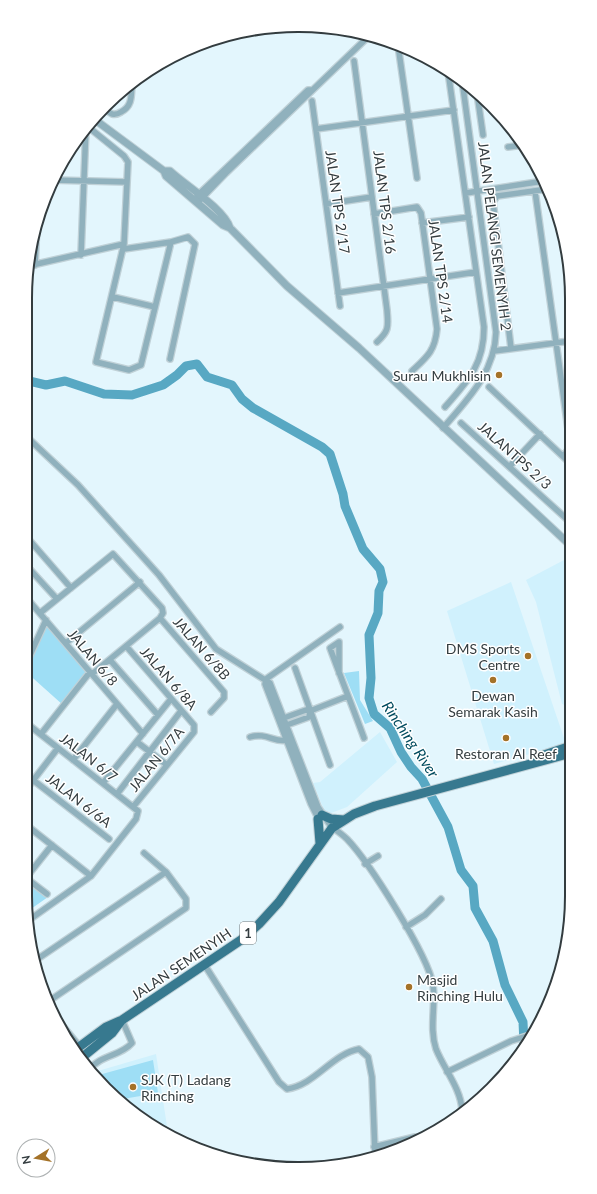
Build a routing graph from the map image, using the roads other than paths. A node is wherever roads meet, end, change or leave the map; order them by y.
1 (364, 40) edge
2 (399, 52) edge
3 (354, 61) dead end
4 (449, 79) edge
5 (463, 89) edge
6 (132, 91) edge
7 (312, 101) dead end
8 (478, 102) edge
9 (454, 110) junction
10 (108, 112) edge
11 (408, 116) junction
12 (99, 122) edge
13 (362, 122) junction
14 (316, 129) junction
15 (92, 130) edge
16 (483, 135) dead end
17 (86, 137) edge
18 (517, 146) edge
19 (508, 147) dead end
20 (417, 178) dead end
21 (60, 180) edge
22 (83, 180) junction
23 (127, 182) junction
24 (538, 182) edge
25 (542, 190) edge
26 (478, 191) junction
27 (535, 191) junction
28 (466, 193) junction
29 (372, 197) junction
30 (199, 198) junction
31 (326, 204) junction
32 (374, 214) junction
33 (469, 217) junction
34 (422, 223) junction
35 (171, 242) junction
36 (124, 247) junction
37 (81, 255) junction
38 (35, 256) edge
39 (35, 265) joint
40 (476, 272) junction
41 (430, 280) junction
42 (384, 287) junction
43 (338, 293) junction
44 (113, 297) junction
45 (340, 306) dead end
46 (155, 307) junction
47 (565, 341) edge
48 (377, 342) dead end
49 (557, 342) junction
50 (511, 348) junction
51 (494, 350) junction
52 (170, 359) dead end
53 (412, 371) dead end
54 (489, 387) dead end
55 (565, 389) edge
56 (445, 407) dead end
57 (461, 422) dead end
58 (443, 428) junction
59 (540, 434) junction
60 (32, 442) edge
61 (564, 456) edge
62 (510, 466) junction
63 (565, 517) edge
64 (565, 540) edge
65 (32, 544) edge
66 (32, 572) edge
67 (140, 582) junction
68 (70, 588) junction
69 (56, 599) junction
70 (32, 604) edge
71 (40, 613) junction
72 (160, 618) junction
73 (46, 620) junction
74 (340, 627) dead end
75 (66, 643) junction
76 (32, 646) edge
77 (126, 646) junction
78 (110, 660) junction
79 (295, 668) dead end
80 (339, 672) dead end
81 (91, 673) junction
82 (266, 679) junction
83 (348, 696) junction
84 (172, 699) junction
85 (117, 704) junction
86 (182, 711) junction
87 (310, 711) junction
88 (211, 712) dead end
89 (158, 715) junction
90 (282, 719) junction
91 (194, 726) joint
92 (284, 726) junction
93 (32, 728) edge
94 (40, 734) junction
95 (143, 734) junction
96 (250, 737) dead end
97 (364, 738) dead end
98 (286, 740) junction
99 (137, 742) junction
100 (58, 748) junction
101 (565, 750) edge
102 (149, 752) junction
103 (565, 752) edge
104 (565, 757) edge
105 (554, 759) junction
106 (73, 760) junction
107 (167, 765) junction
108 (330, 765) dead end
109 (33, 780) joint
110 (460, 782) junction
111 (103, 783) junction
112 (117, 794) junction
113 (133, 806) junction
114 (354, 814) junction
115 (320, 817) junction
116 (344, 820) junction
117 (333, 829) junction
118 (32, 830) edge
119 (109, 839) dead end
120 (320, 843) junction
121 (52, 846) junction
122 (144, 853) dead end
123 (313, 854) junction
124 (378, 856) dead end
125 (100, 864) junction
126 (365, 864) junction
127 (80, 867) junction
128 (32, 871) edge
129 (166, 872) junction
130 (91, 876) junction
131 (32, 884) edge
132 (78, 886) junction
133 (46, 894) dead end
134 (441, 899) dead end
135 (33, 917) edge
136 (406, 927) junction
137 (40, 958) edge
138 (204, 964) junction
139 (52, 998) edge
140 (122, 1020) junction
141 (524, 1037) edge
142 (79, 1047) edge
143 (85, 1056) edge
144 (94, 1066) edge
145 (447, 1072) junction
146 (461, 1107) edge
147 (407, 1139) edge
148 (374, 1147) junction
149 (374, 1151) edge

1 - 30 street
2 - 11 street
3 - 13 street, JALAN TPS 2/16
4 - 9 street
5 - 26 street, JALAN PELANGI SEMENYIH 2
6 - 10 street
7 - 14 street, JALAN TPS 2/17
8 - 16 street
9 - 11 street
9 - 28 street
11 - 13 street
11 - 20 street
12 - 30 street
13 - 14 street
13 - 29 street, JALAN TPS 2/16
14 - 31 street, JALAN TPS 2/17
15 - 23 street
17 - 22 street
18 - 19 street
21 - 22 street
22 - 23 street
22 - 37 street
23 - 36 street
24 - 26 street
25 - 27 street
26 - 28 street
26 - 51 street, JALAN PELANGI SEMENYIH 2
27 - 49 street
27 - 50 street
28 - 33 street
29 - 31 street
29 - 32 street, JALAN TPS 2/16
30 - 58 street
31 - 43 street, JALAN TPS 2/17
32 - 34 street, JALAN TPS 2/14
32 - 42 street, JALAN TPS 2/16
33 - 34 street
33 - 40 street
34 - 41 street, JALAN TPS 2/14
35 - 36 street
35 - 46 street
35 - 52 street
36 - 37 street
36 - 44 street
37 - 39 street
38 - 39 street
40 - 41 street
40 - 56 street
41 - 42 street
41 - 53 street, JALAN TPS 2/14
42 - 43 street
42 - 48 street, JALAN TPS 2/16
43 - 45 street, JALAN TPS 2/17
44 - 46 street
44 - 46 street
47 - 49 street
49 - 50 street
49 - 55 street
50 - 51 street
51 - 58 street, JALAN PELANGI SEMENYIH 2
54 - 59 street
57 - 62 street, JALANTPS 2/3
58 - 64 street
59 - 61 street
59 - 62 street
60 - 82 street
62 - 63 street, JALANTPS 2/3
65 - 68 street
66 - 69 street
67 - 68 street
67 - 72 street
67 - 75 street
68 - 69 street
69 - 71 street
70 - 71 street, JALAN 6/8
71 - 73 street, JALAN 6/8
72 - 77 street
72 - 88 street, JALAN 6/8B
73 - 75 street, JALAN 6/8
73 - 76 street
74 - 82 street
75 - 81 street, JALAN 6/8
77 - 78 street
77 - 84 street, JALAN 6/8A
78 - 81 street
78 - 89 street
79 - 87 street
80 - 83 street
81 - 85 street, JALAN 6/8
81 - 94 street
82 - 90 street
83 - 87 street
83 - 97 street
84 - 86 street, JALAN 6/8A
84 - 89 street
85 - 95 street, JALAN 6/8
85 - 106 street
86 - 91 street, JALAN 6/8A
86 - 102 street
87 - 90 street
87 - 92 street
87 - 108 street
89 - 95 street
90 - 92 street
91 - 107 street, JALAN 6/7A
92 - 98 street
92 - 115 street
93 - 94 street, JALAN 6/7
94 - 100 street, JALAN 6/7
95 - 99 street
96 - 98 street
98 - 115 street
99 - 102 street
99 - 111 street
100 - 106 street, JALAN 6/7
100 - 109 street
101 - 110 main road
102 - 107 street
102 - 112 street
103 - 105 main road, JALAN SEMENYIH / 1
104 - 105 main road, 1
105 - 110 main road, JALAN SEMENYIH / 1
106 - 111 street, JALAN 6/7
107 - 113 street, JALAN 6/7A
109 - 119 street, JALAN 6/6A
110 - 114 main road, JALAN SEMENYIH / 1
111 - 112 street, JALAN 6/7
112 - 113 street, JALAN 6/7
113 - 125 street, JALAN 6/7
114 - 116 main road, JALAN SEMENYIH / 1
114 - 117 main road, JALAN SEMENYIH / 1
115 - 116 main road
115 - 117 street
115 - 120 main road
116 - 117 main road, JALAN SEMENYIH / 1
117 - 120 main road, JALAN SEMENYIH / 1
117 - 123 main road, JALAN SEMENYIH / 1
117 - 126 street
118 - 121 street
120 - 123 main road, JALAN SEMENYIH / 1
121 - 127 street
121 - 128 street
122 - 129 street
123 - 138 main road, JALAN SEMENYIH / 1
124 - 126 street
125 - 127 street
125 - 130 street
126 - 136 street
127 - 130 street
127 - 132 street
129 - 137 street
129 - 139 street
130 - 132 street
131 - 133 street
132 - 135 street
134 - 136 street
136 - 145 street
138 - 140 main road, JALAN SEMENYIH / 1
138 - 148 street
140 - 142 main road, JALAN SEMENYIH / 1
140 - 143 main road, JALAN SEMENYIH / 1
140 - 144 street
141 - 145 street
145 - 146 street
147 - 148 street
148 - 149 street

